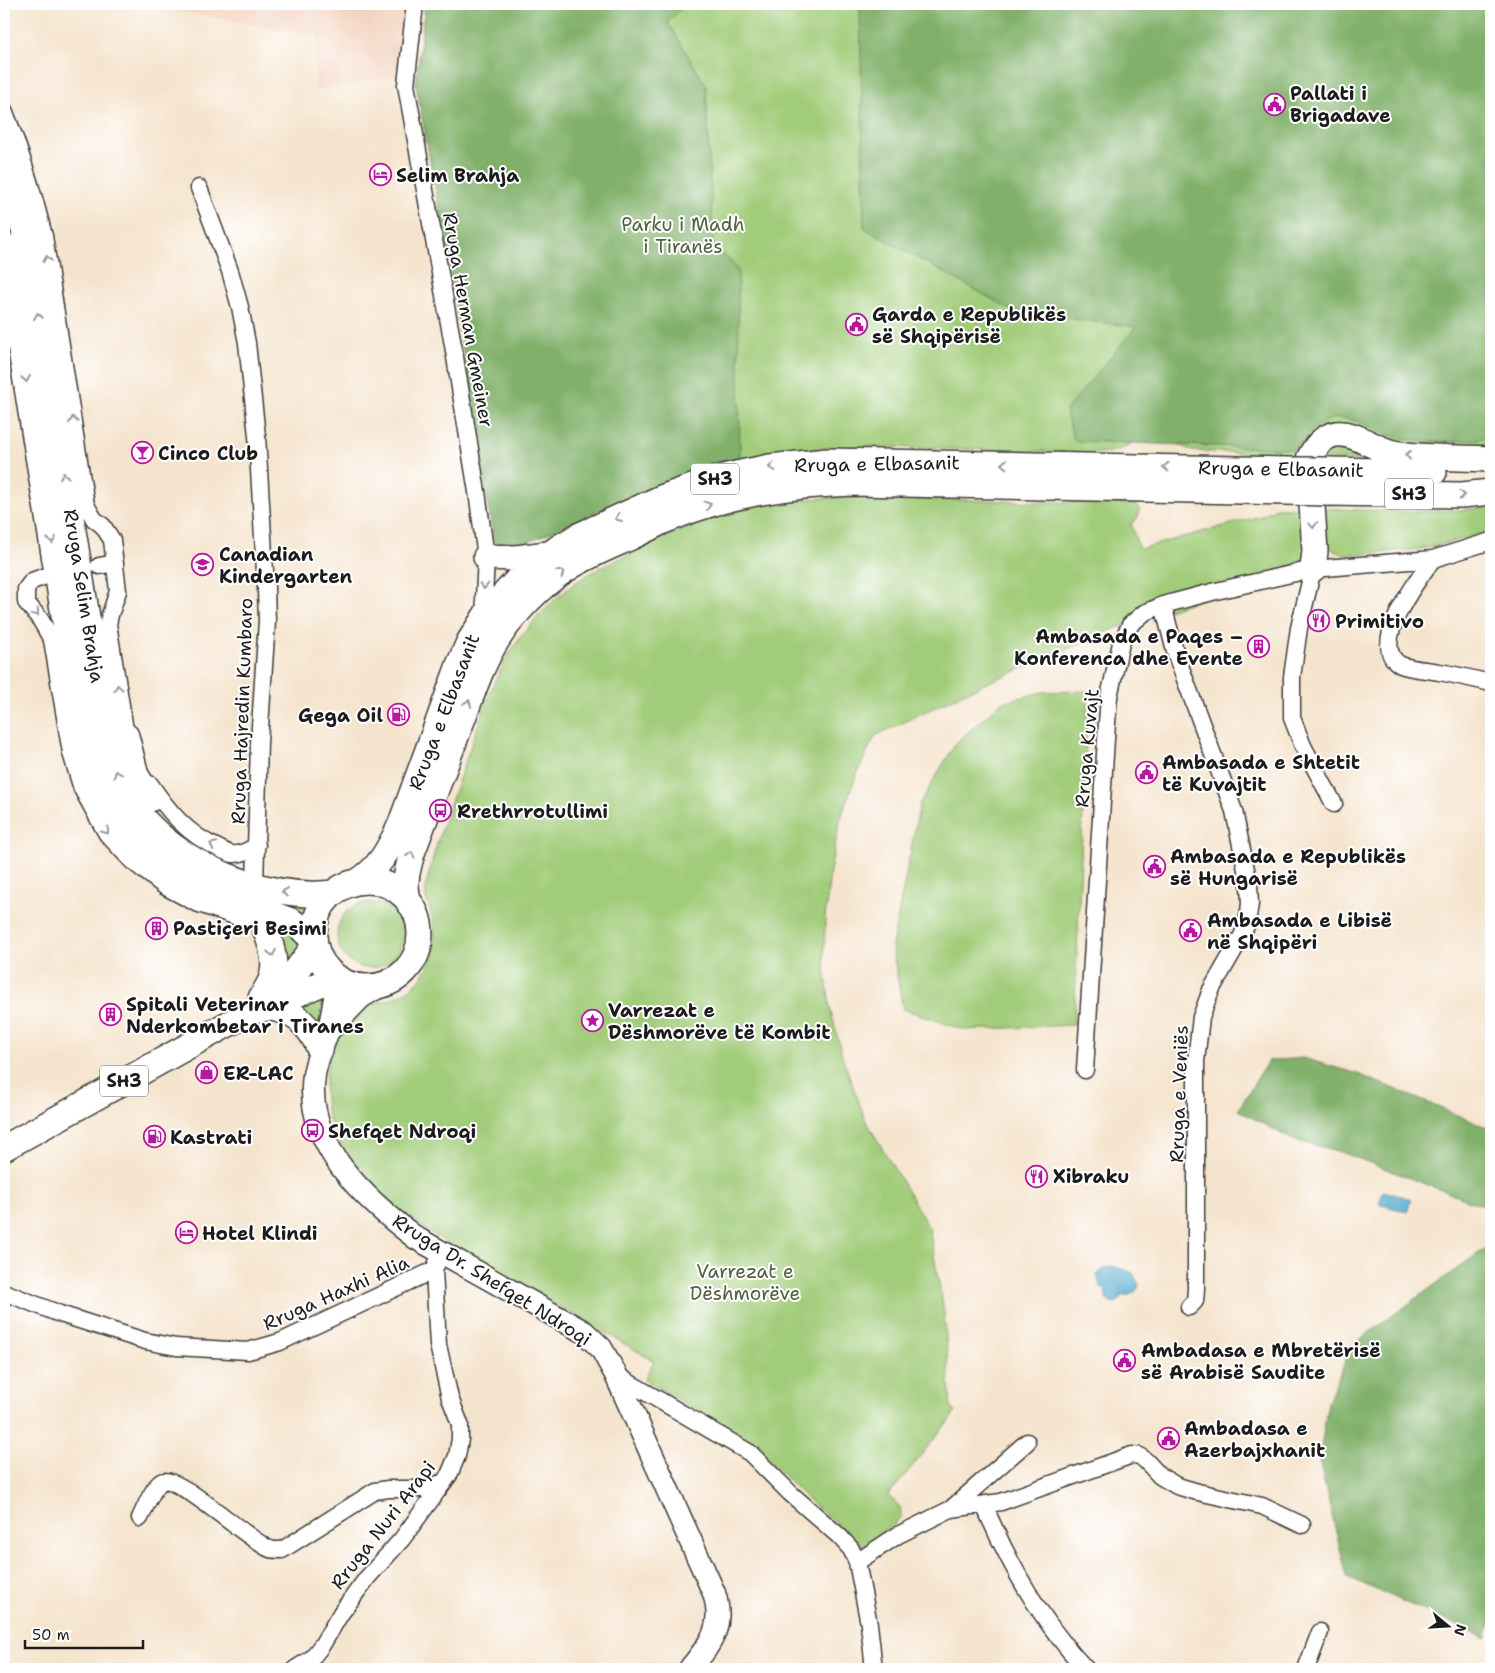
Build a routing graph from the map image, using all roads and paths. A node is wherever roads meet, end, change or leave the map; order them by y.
1 (415, 4) edge
2 (4, 110) edge
3 (4, 160) edge
4 (199, 188) dead end
5 (4, 245) edge
6 (1491, 459) edge
7 (1491, 466) edge
8 (1285, 481) junction
9 (1327, 482) junction
10 (1491, 492) edge
11 (1491, 541) edge
12 (551, 553) junction
13 (486, 557) junction
14 (1433, 559) junction
15 (115, 563) junction
16 (98, 566) dead end
17 (1313, 569) junction
18 (43, 577) dead end
19 (1163, 605) junction
20 (486, 614) junction
21 (1491, 684) edge
22 (126, 736) junction
23 (1334, 804) dead end
24 (257, 844) junction
25 (187, 855) junction
26 (357, 882) junction
27 (334, 893) junction
28 (256, 896) junction
29 (409, 903) junction
30 (315, 943) junction
31 (337, 978) junction
32 (381, 985) junction
33 (257, 1007) junction
34 (323, 1041) junction
35 (1085, 1070) dead end
36 (4, 1148) edge
37 (438, 1262) junction
38 (4, 1292) edge
39 (1190, 1306) dead end
40 (616, 1375) junction
41 (1027, 1442) dead end
42 (443, 1482) junction
43 (984, 1505) junction
44 (951, 1509) junction
45 (140, 1518) dead end
46 (1302, 1525) dead end
47 (857, 1562) junction
48 (1320, 1632) dead end
49 (295, 1669) edge
50 (690, 1669) edge
51 (874, 1669) edge
52 (1086, 1669) edge
53 (1306, 1669) edge

1 - 13 street, Rruga Herman Gmeiner
15 -> 2 street, Rruga Selim Brahja
25 -> 3 main road, Rruga Selim Brahja
4 - 24 street, Rruga Hajredin Kumbaro
5 -> 28 main road, Rruga Selim Brahja
6 -> 17 main road
7 - 9 main road, Rruga e Elbasanit / SH3
8 - 9 main road, Rruga e Elbasanit / SH3, bridge
8 -> 12 main road, Rruga e Elbasanit / SH3
29 -> 8 main road, Rruga e Elbasanit / SH3
9 -> 10 main road, Rruga e Elbasanit / SH3
11 - 14 street, Rruga Kuvajt
12 - 13 main road
12 - 20 main road, Rruga e Elbasanit / SH3
13 -> 20 street, Rruga Herman Gmeiner
14 - 17 street, Rruga Kuvajt
14 - 21 street
15 - 16 street, Rruga Selim Brahja
22 -> 15 street, Rruga Selim Brahja
17 - 19 street, Rruga Kuvajt
17 - 23 street
18 -> 28 street, Rruga Selim Brahja
19 - 35 street, Rruga Kuvajt
19 - 39 street, Rruga e Veniës
20 - 26 main road, Rruga e Elbasanit / SH3
24 -> 22 street, Rruga Selim Brahja
22 - 25 main road
24 - 28 street, Rruga Hajredin Kumbaro
25 - 28 main road, Rruga Selim Brahja
26 - 27 main road, SH3
26 - 29 main road, SH3
27 -> 28 main road, Rruga Selim Brahja
27 - 30 main road, SH3
28 - 30 main road, Rruga Selim Brahja
28 -> 33 main road
29 - 32 main road, SH3
30 - 31 main road
30 - 33 main road, SH3
31 - 32 main road, SH3
31 - 33 main road, SH3
31 - 34 main road, Rruga Dr. Shefqet Ndroqi
32 - 34 main road
33 - 34 main road
33 - 36 main road, SH3
34 - 37 main road, Rruga Dr. Shefqet Ndroqi
37 - 38 street, Rruga Haxhi Alia
37 - 40 main road, Rruga Dr. Shefqet Ndroqi
37 - 42 street, Rruga Nuri Arapi
40 - 47 street
40 - 50 main road, Rruga Dr. Shefqet Ndroqi
41 - 44 street
42 - 45 street
42 - 49 street, Rruga Nuri Arapi
43 - 44 street
43 - 46 street
43 - 52 street
44 - 47 street
47 - 51 street
48 - 53 street

